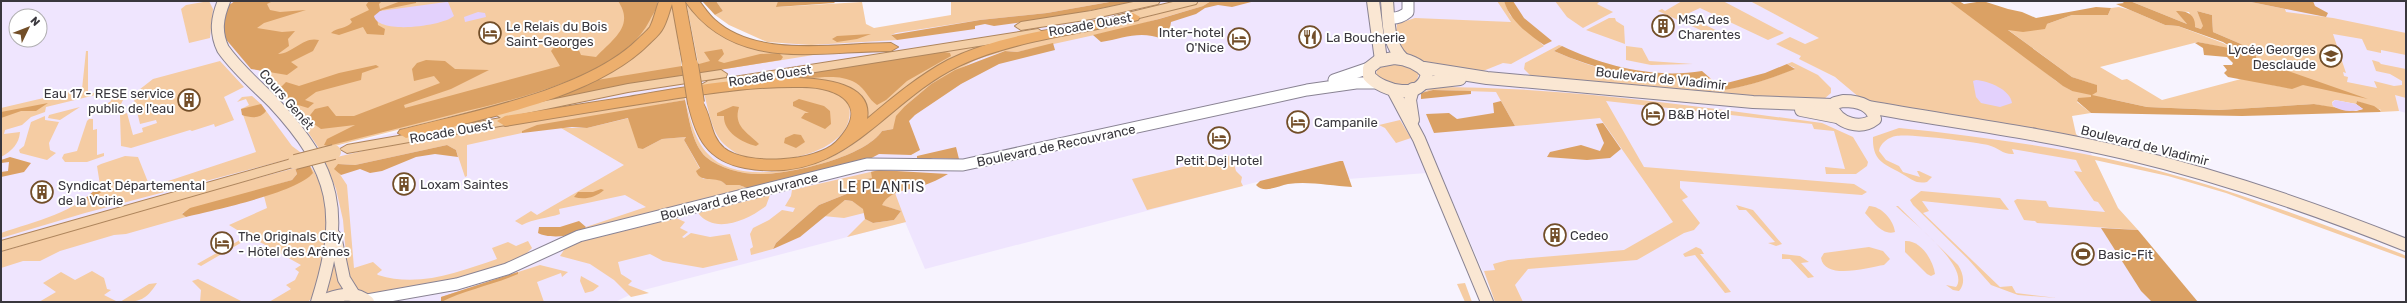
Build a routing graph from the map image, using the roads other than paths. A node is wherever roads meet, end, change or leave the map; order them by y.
1 (224, 1) edge
2 (666, 1) edge
3 (678, 1) edge
4 (692, 1) edge
5 (1154, 1) edge
6 (1192, 1) edge
7 (1373, 1) edge
8 (1387, 1) edge
9 (1408, 1) edge
10 (1133, 17) junction
11 (1389, 18) junction
12 (891, 47) junction
13 (1404, 59) junction
14 (1381, 60) junction
15 (1369, 68) junction
16 (1424, 68) junction
17 (1486, 78) junction
18 (1374, 83) junction
19 (1425, 83) junction
20 (1413, 89) junction
21 (1307, 90) junction
22 (1393, 90) junction
23 (1753, 102) junction
24 (1833, 105) junction
25 (1868, 107) junction
26 (1837, 116) junction
27 (1875, 119) junction
28 (505, 121) junction
29 (1965, 124) junction
30 (406, 134) junction
31 (1419, 139) junction
32 (836, 149) junction
33 (340, 150) junction
34 (333, 222) junction
35 (2406, 245) edge
36 (1, 246) edge
37 (445, 288) junction
38 (354, 295) junction
39 (367, 301) edge
40 (318, 302) edge
41 (410, 302) edge
42 (1487, 302) edge

1 - 34 main road, Cours Genêt
2 - 30 highway
3 - 32 highway, bridge
4 - 12 highway
5 - 12 main road, Rocade Ouest
6 - 10 main road, Rocade Ouest
7 - 14 main road
8 - 11 main road
9 - 11 street
10 - 28 main road, Rocade Ouest
10 - 32 highway
11 - 13 main road
12 - 30 main road, Rocade Ouest
13 - 14 main road
13 - 16 main road
14 - 15 main road
15 - 18 main road
15 - 21 street
16 - 17 main road
16 - 19 main road
17 - 19 main road
17 - 23 main road, Boulevard de Vladimir
18 - 21 street
18 - 22 main road
19 - 20 main road
20 - 22 main road
20 - 31 main road
21 - 37 street, Boulevard de Recouvrance
22 - 31 main road
23 - 24 main road, Boulevard de Vladimir
23 - 26 main road
24 - 25 main road, Boulevard de Vladimir
24 - 26 main road
25 - 27 main road
25 - 29 main road, Boulevard de Vladimir
26 - 27 main road
27 - 29 main road
28 - 32 highway
28 - 33 main road, Rocade Ouest
29 - 35 main road, Boulevard de Vladimir
30 - 33 main road, Rocade Ouest
31 - 42 main road
33 - 36 main road, bridge
34 - 38 main road
34 - 40 main road
37 - 39 street, Boulevard de Recouvrance
37 - 41 street
38 - 39 main road
38 - 40 main road

